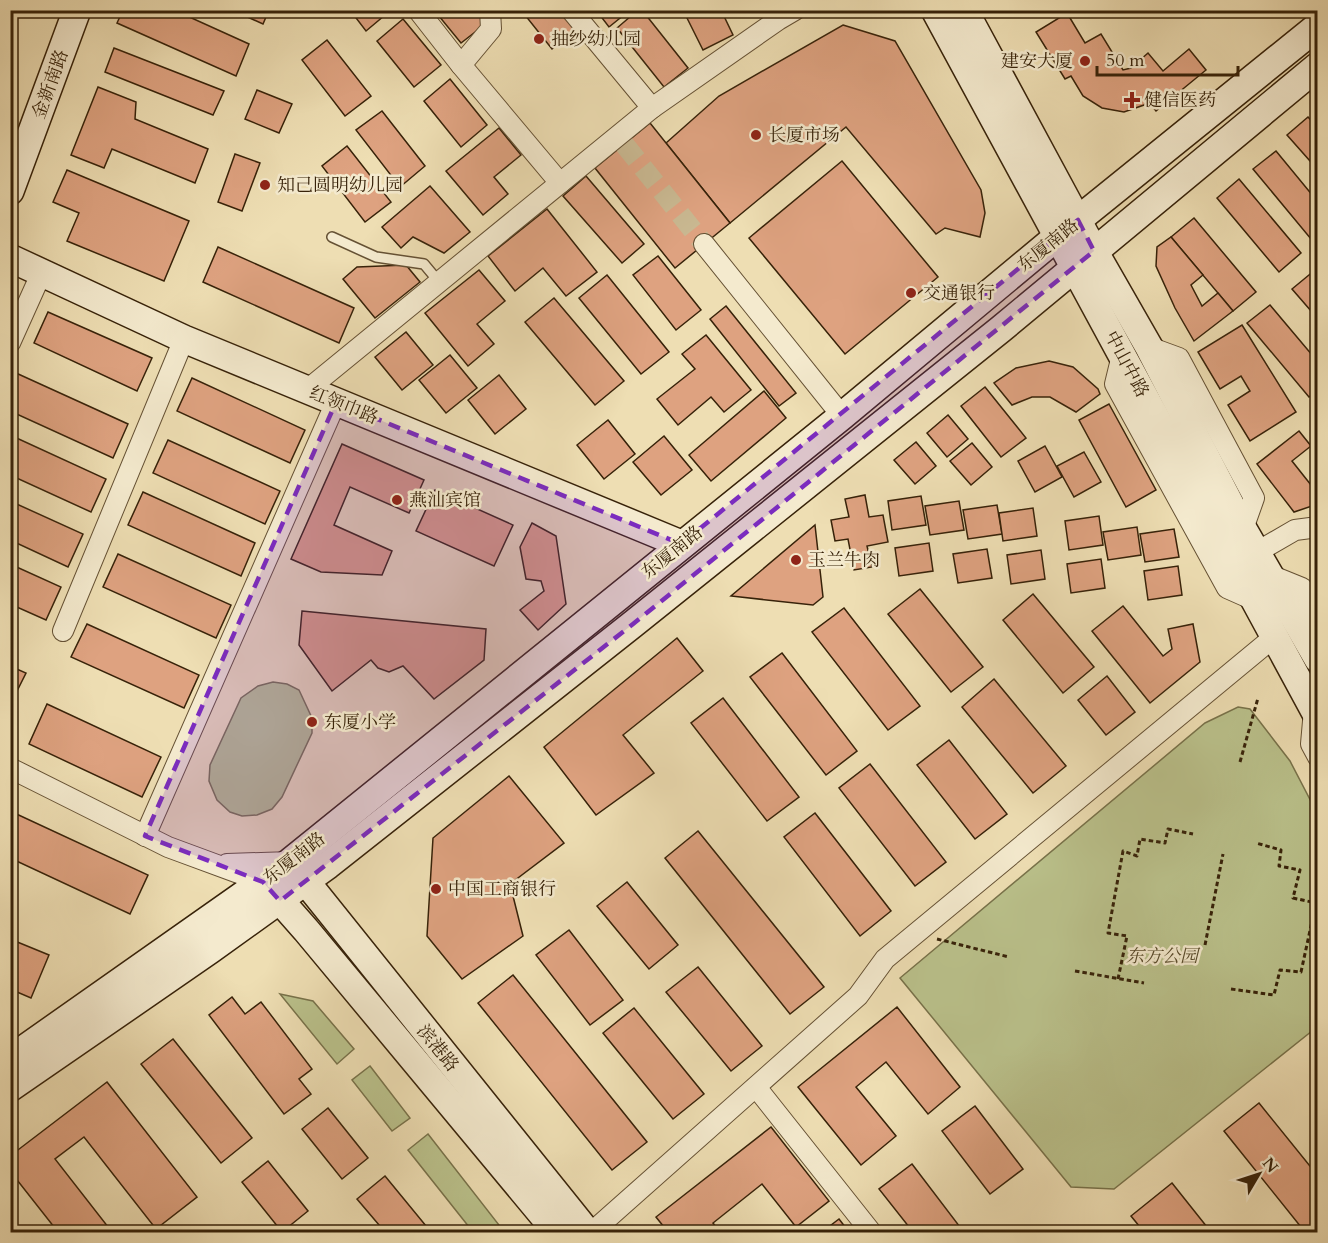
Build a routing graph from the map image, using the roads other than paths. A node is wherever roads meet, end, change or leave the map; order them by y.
1 (77, 10) edge
2 (418, 10) edge
3 (490, 10) edge
4 (572, 10) edge
5 (795, 10) edge
6 (935, 10) edge
7 (964, 10) edge
8 (1317, 26) edge
9 (461, 65) junction
10 (1317, 66) edge
11 (652, 108) junction
12 (560, 183) junction
13 (10, 191) edge
14 (1068, 228) junction
15 (332, 237) dead end
16 (704, 244) tunnel mouth
17 (10, 258) edge
18 (1085, 259) junction
19 (41, 274) junction
20 (439, 282) junction
21 (184, 339) junction
22 (10, 343) edge
23 (307, 390) junction
24 (336, 402) junction
25 (842, 416) junction
26 (1317, 527) edge
27 (681, 544) junction
28 (1263, 564) junction
29 (1317, 617) edge
30 (63, 631) dead end
31 (1274, 637) junction
32 (1317, 659) edge
33 (1316, 714) edge
34 (1317, 757) edge
35 (10, 768) edge
36 (145, 836) junction
37 (217, 864) junction
38 (298, 871) junction
39 (272, 891) junction
40 (10, 1059) edge
41 (756, 1087) junction
42 (10, 1088) edge
43 (548, 1229) edge
44 (587, 1233) edge
45 (592, 1233) edge
46 (871, 1233) edge

1 - 13 street, 金新南路
2 - 9 street
3 - 9 street
4 - 11 street
5 - 11 street
6 - 14 street, 中山中路
7 - 14 street, 中山中路
8 - 14 street, 东厦南路
9 - 12 street
10 - 18 street, 东厦南路
11 - 12 street
12 - 20 street
14 - 18 street, 中山中路
14 - 25 street, 东厦南路
15 - 20 lane
16 - 25 street
17 - 19 street, 红领巾路
18 - 28 street, 中山中路
18 - 31 street, 中山中路
18 - 38 street, 东厦南路
19 - 21 street, 红领巾路
19 - 22 street
20 - 23 street
21 - 23 street, 红领巾路
21 - 30 street
23 - 24 street, 红领巾路
24 - 27 street, 红领巾路
24 - 36 street
25 - 27 street, 东厦南路
26 - 28 street
27 - 38 street, 东厦南路
28 - 29 street
28 - 32 street, 中山中路
31 - 33 street, 中山中路
31 - 41 street
33 - 34 street
35 - 36 street
36 - 37 street
37 - 38 street
37 - 39 street
38 - 39 street, 东厦南路
38 - 44 street, 滨港路
39 - 40 street, 东厦南路
39 - 42 street, 东厦南路
39 - 43 street, 滨港路
41 - 45 street
41 - 46 street

